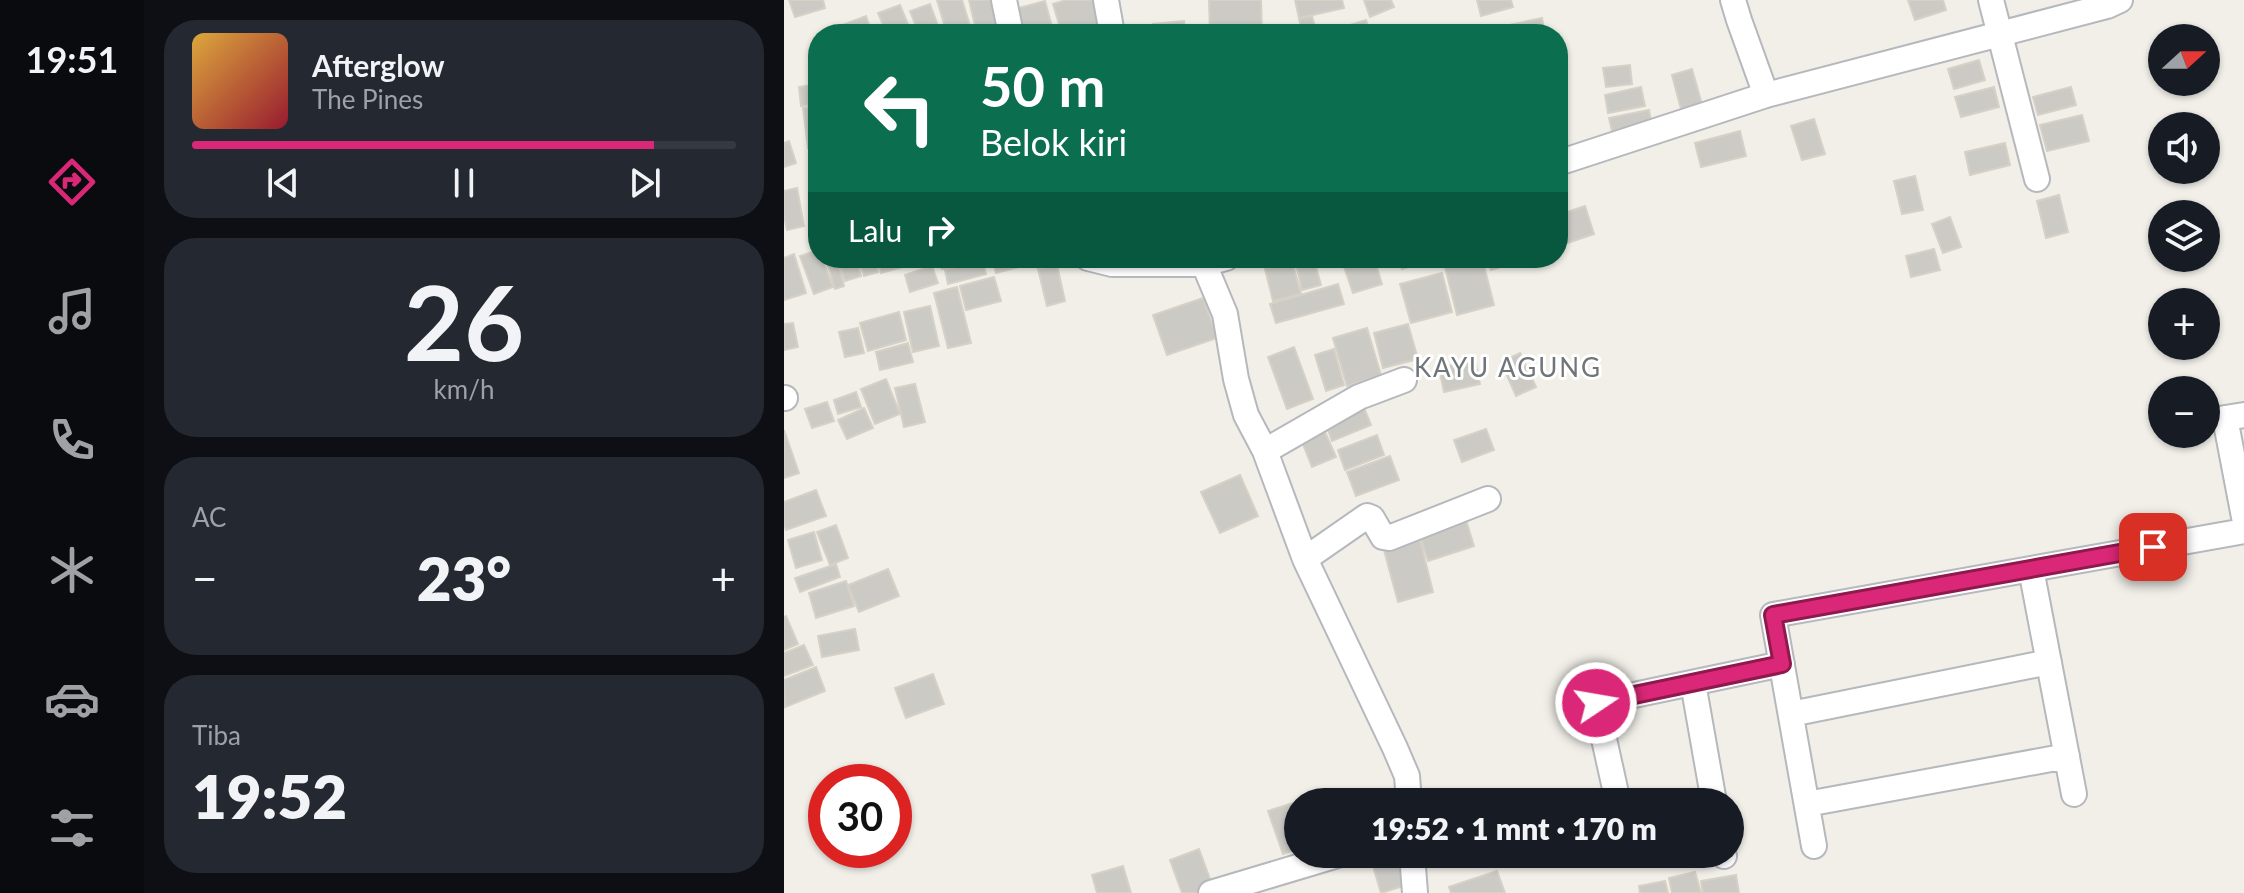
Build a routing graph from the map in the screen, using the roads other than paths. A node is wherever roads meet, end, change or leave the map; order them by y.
1 (1004, 0) edge
2 (1106, 0) edge
3 (1733, 0) edge
4 (1991, 0) edge
5 (2120, 0) edge
6 (1009, 24) edge
7 (1110, 24) edge
8 (2000, 33) junction
9 (1766, 95) junction
10 (1568, 160) edge
11 (2037, 179) dead end
12 (1216, 268) edge
13 (1404, 380) dead end
14 (2244, 415) edge
15 (1265, 451) junction
16 (1488, 499) dead end
17 (2244, 517) edge
18 (2244, 531) edge
19 (1305, 559) junction
20 (2031, 569) junction
21 (2049, 662) junction
22 (1782, 664) junction
23 (1693, 683) junction
24 (1791, 714) junction
25 (2067, 756) junction
26 (1408, 788) edge
27 (1615, 788) edge
28 (1712, 788) edge
29 (2074, 794) dead end
30 (1807, 804) junction
31 (1814, 846) dead end
32 (1294, 868) edge
33 (1413, 868) edge
34 (1211, 893) edge
35 (1415, 893) edge

1 - 6 street
2 - 7 street
3 - 9 street
4 - 8 street
5 - 8 street
8 - 9 street
8 - 11 street
9 - 10 street
12 - 15 street
13 - 15 street
14 - 17 street
15 - 19 street
16 - 19 street
18 - 20 street
19 - 26 street
20 - 21 street
20 - 22 street
21 - 24 street
21 - 25 street
22 - 23 street
22 - 24 street
23 - 27 street
23 - 28 street
24 - 30 street
25 - 29 street
25 - 30 street
30 - 31 street
32 - 34 street
33 - 35 street

